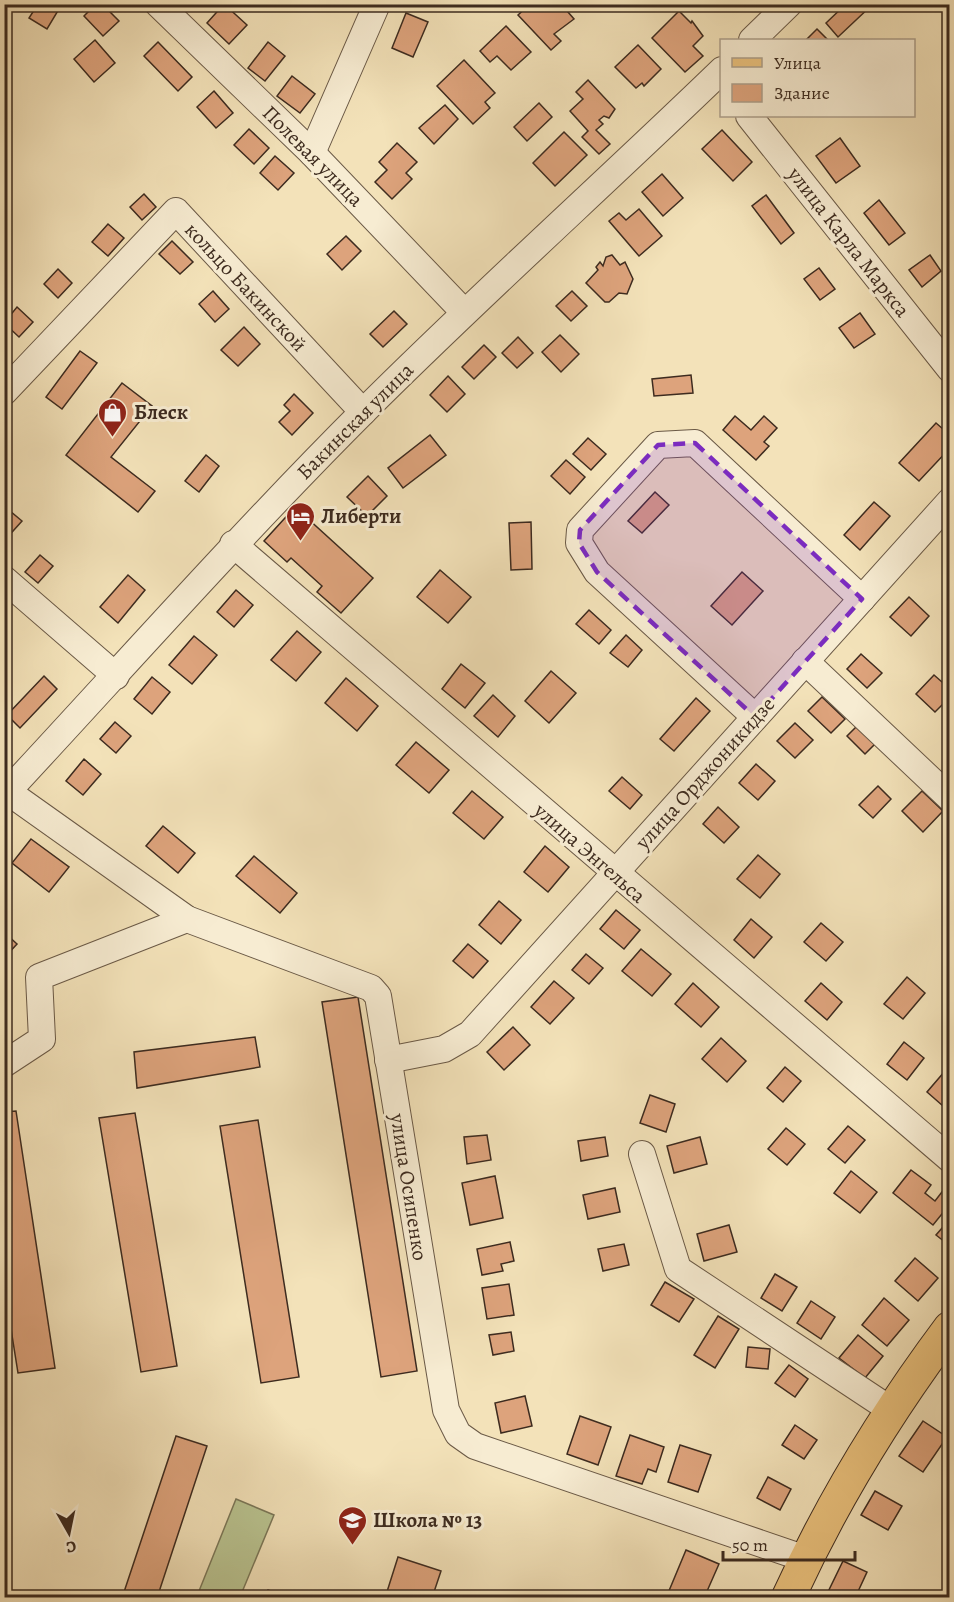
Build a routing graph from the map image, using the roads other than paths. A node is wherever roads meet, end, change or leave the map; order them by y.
1 (158, 4) edge
2 (376, 4) edge
3 (789, 4) edge
4 (753, 39) edge
5 (720, 75) edge
6 (750, 117) edge
7 (312, 153) junction
8 (464, 312) junction
9 (950, 369) edge
10 (4, 392) edge
11 (363, 412) junction
12 (950, 501) edge
13 (233, 544) junction
14 (4, 579) edge
15 (862, 599) junction
16 (805, 662) junction
17 (116, 675) junction
18 (754, 717) junction
19 (6, 790) edge
20 (950, 798) edge
21 (615, 874) junction
22 (187, 919) junction
23 (388, 1060) junction
24 (4, 1064) edge
25 (642, 1154) dead end
26 (950, 1159) edge
27 (950, 1328) edge
28 (891, 1410) junction
29 (806, 1559) junction
30 (788, 1598) edge

1 - 7 street, Полевая улица
2 - 7 street
3 - 4 street
5 - 8 street, Бакинская улица
6 - 9 street, улица Карла Маркса
7 - 8 street, Полевая улица
8 - 11 street, Бакинская улица
10 - 11 street, кольцо Бакинской
11 - 13 street, Бакинская улица
12 - 15 street, улица Орджоникидзе
13 - 17 street, Бакинская улица
13 - 21 street, улица Энгельса
14 - 17 street
15 - 16 street, улица Орджоникидзе
15 - 18 street
16 - 18 street, улица Орджоникидзе
16 - 20 street
17 - 19 street, Бакинская улица
18 - 21 street, улица Орджоникидзе
19 - 22 street, улица Осипенко
21 - 23 street, улица Орджоникидзе
21 - 26 street, улица Энгельса
22 - 23 street, улица Осипенко
22 - 24 street
23 - 29 street, улица Осипенко
25 - 28 street
27 - 28 main road
28 - 29 main road
29 - 30 main road

